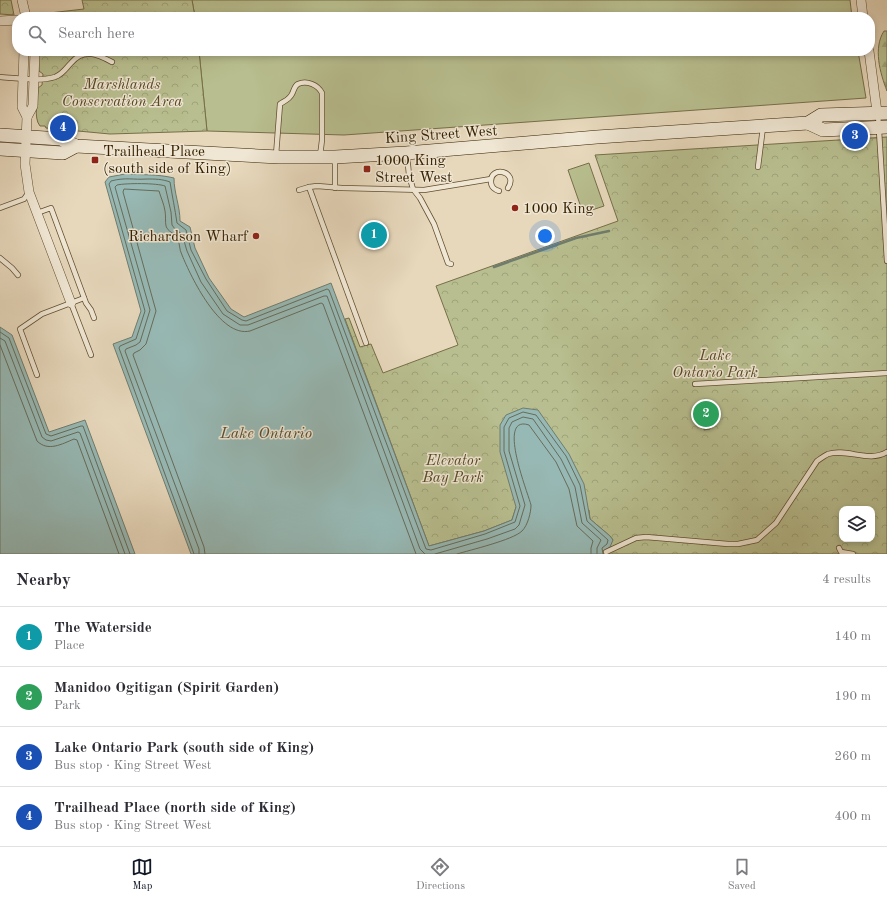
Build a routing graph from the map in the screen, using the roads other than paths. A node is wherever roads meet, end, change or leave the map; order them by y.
1 (22, 0) edge
2 (861, 0) edge
3 (25, 12) edge
4 (862, 12) edge
5 (12, 20) edge
6 (0, 21) edge
7 (24, 56) edge
8 (35, 56) edge
9 (78, 56) edge
10 (101, 56) edge
11 (870, 56) edge
12 (112, 62) dead end
13 (0, 77) edge
14 (23, 78) junction
15 (34, 79) junction
16 (882, 112) edge
17 (27, 117) junction
18 (808, 123) junction
19 (763, 126) junction
20 (883, 127) edge
21 (0, 135) edge
22 (27, 137) junction
23 (76, 146) junction
24 (0, 149) edge
25 (26, 150) junction
26 (406, 153) junction
27 (276, 157) junction
28 (320, 157) junction
29 (335, 157) junction
30 (758, 166) dead end
31 (491, 179) junction
32 (309, 187) junction
33 (335, 188) junction
34 (508, 188) dead end
35 (413, 189) junction
36 (299, 190) dead end
37 (499, 191) dead end
38 (30, 192) junction
39 (0, 208) edge
40 (37, 213) junction
41 (0, 258) edge
42 (887, 261) edge
43 (451, 264) dead end
44 (18, 275) dead end
45 (84, 298) junction
46 (71, 303) junction
47 (94, 318) dead end
48 (366, 343) dead end
49 (92, 355) dead end
50 (887, 372) edge
51 (38, 375) dead end
52 (694, 384) dead end
53 (887, 452) edge
54 (838, 548) dead end
55 (606, 552) dead end
56 (853, 554) edge

1 - 3 street
2 - 4 street
5 - 6 street
7 - 14 street
8 - 15 street
9 - 15 lane
10 - 12 lane
11 - 16 street
13 - 14 lane
14 - 15 lane
14 - 17 street
15 - 17 street
16 - 18 main road, King Street West
16 - 20 lane
17 - 22 street
18 - 19 main road, King Street West
18 - 20 main road, King Street West
19 - 26 main road, King Street West
19 - 30 lane
20 - 42 lane
21 - 22 main road, King Street West
22 - 23 main road, King Street West
22 - 25 street
23 - 25 main road, King Street West
23 - 27 main road, King Street West
24 - 25 main road, King Street West
25 - 38 street
26 - 29 main road, King Street West
26 - 35 lane
27 - 28 main road, King Street West
27 - 28 lane
28 - 29 main road, King Street West
29 - 33 lane
31 - 34 lane
31 - 35 lane
31 - 37 lane
32 - 33 lane
32 - 36 lane
32 - 48 lane
33 - 35 lane
35 - 43 lane
38 - 39 lane
38 - 40 street
40 - 45 lane
40 - 46 street
41 - 44 lane
45 - 46 lane
45 - 47 lane
46 - 49 lane
46 - 51 lane
50 - 52 lane
53 - 55 lane
54 - 56 lane

